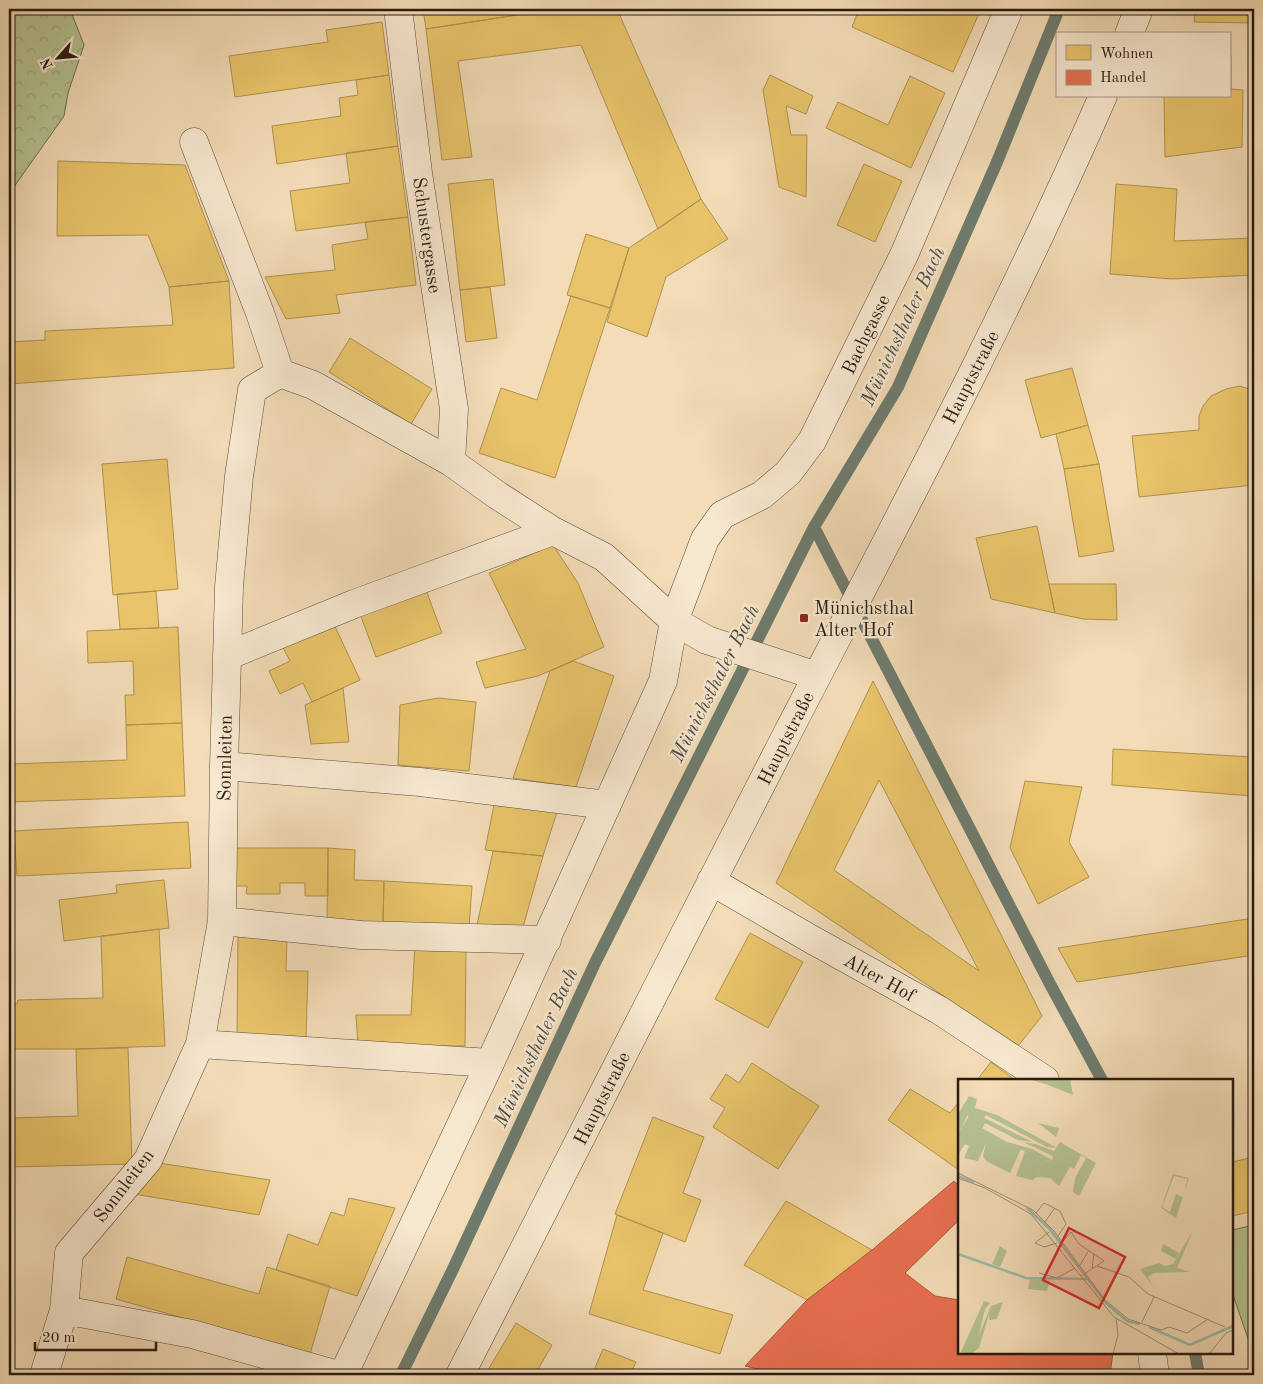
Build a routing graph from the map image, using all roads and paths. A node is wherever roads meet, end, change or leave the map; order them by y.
1 (398, 9) edge
2 (1009, 9) edge
3 (1139, 9) edge
4 (1130, 32) edge
5 (1103, 98) edge
6 (194, 142) dead end
7 (280, 374) junction
8 (451, 462) junction
9 (553, 531) junction
10 (674, 621) junction
11 (227, 656) junction
12 (817, 676) junction
13 (224, 766) junction
14 (607, 805) junction
15 (711, 881) junction
16 (222, 921) junction
17 (547, 940) junction
18 (200, 1044) junction
19 (490, 1063) junction
20 (1043, 1079) edge
21 (64, 1310) junction
22 (1152, 1354) edge
23 (44, 1375) edge
24 (338, 1375) edge
25 (342, 1375) edge
26 (460, 1375) edge
27 (1155, 1375) edge

1 - 8 street, Schustergasse
2 - 10 street, Bachgasse
3 - 4 street
5 - 12 street, Hauptstraße
6 - 7 street
7 - 8 street
7 - 11 street, Sonnleiten
8 - 9 street
9 - 10 street
9 - 11 street
10 - 12 street
10 - 14 street
11 - 13 street, Sonnleiten
12 - 15 street, Hauptstraße
13 - 14 street
13 - 16 street, Sonnleiten
14 - 17 street
15 - 20 street, Alter Hof
15 - 26 street, Hauptstraße
16 - 17 street
16 - 18 street, Sonnleiten
17 - 19 street
18 - 19 street
18 - 21 street, Sonnleiten
19 - 25 street
21 - 23 street, Sonnleiten
21 - 24 street
22 - 27 street

